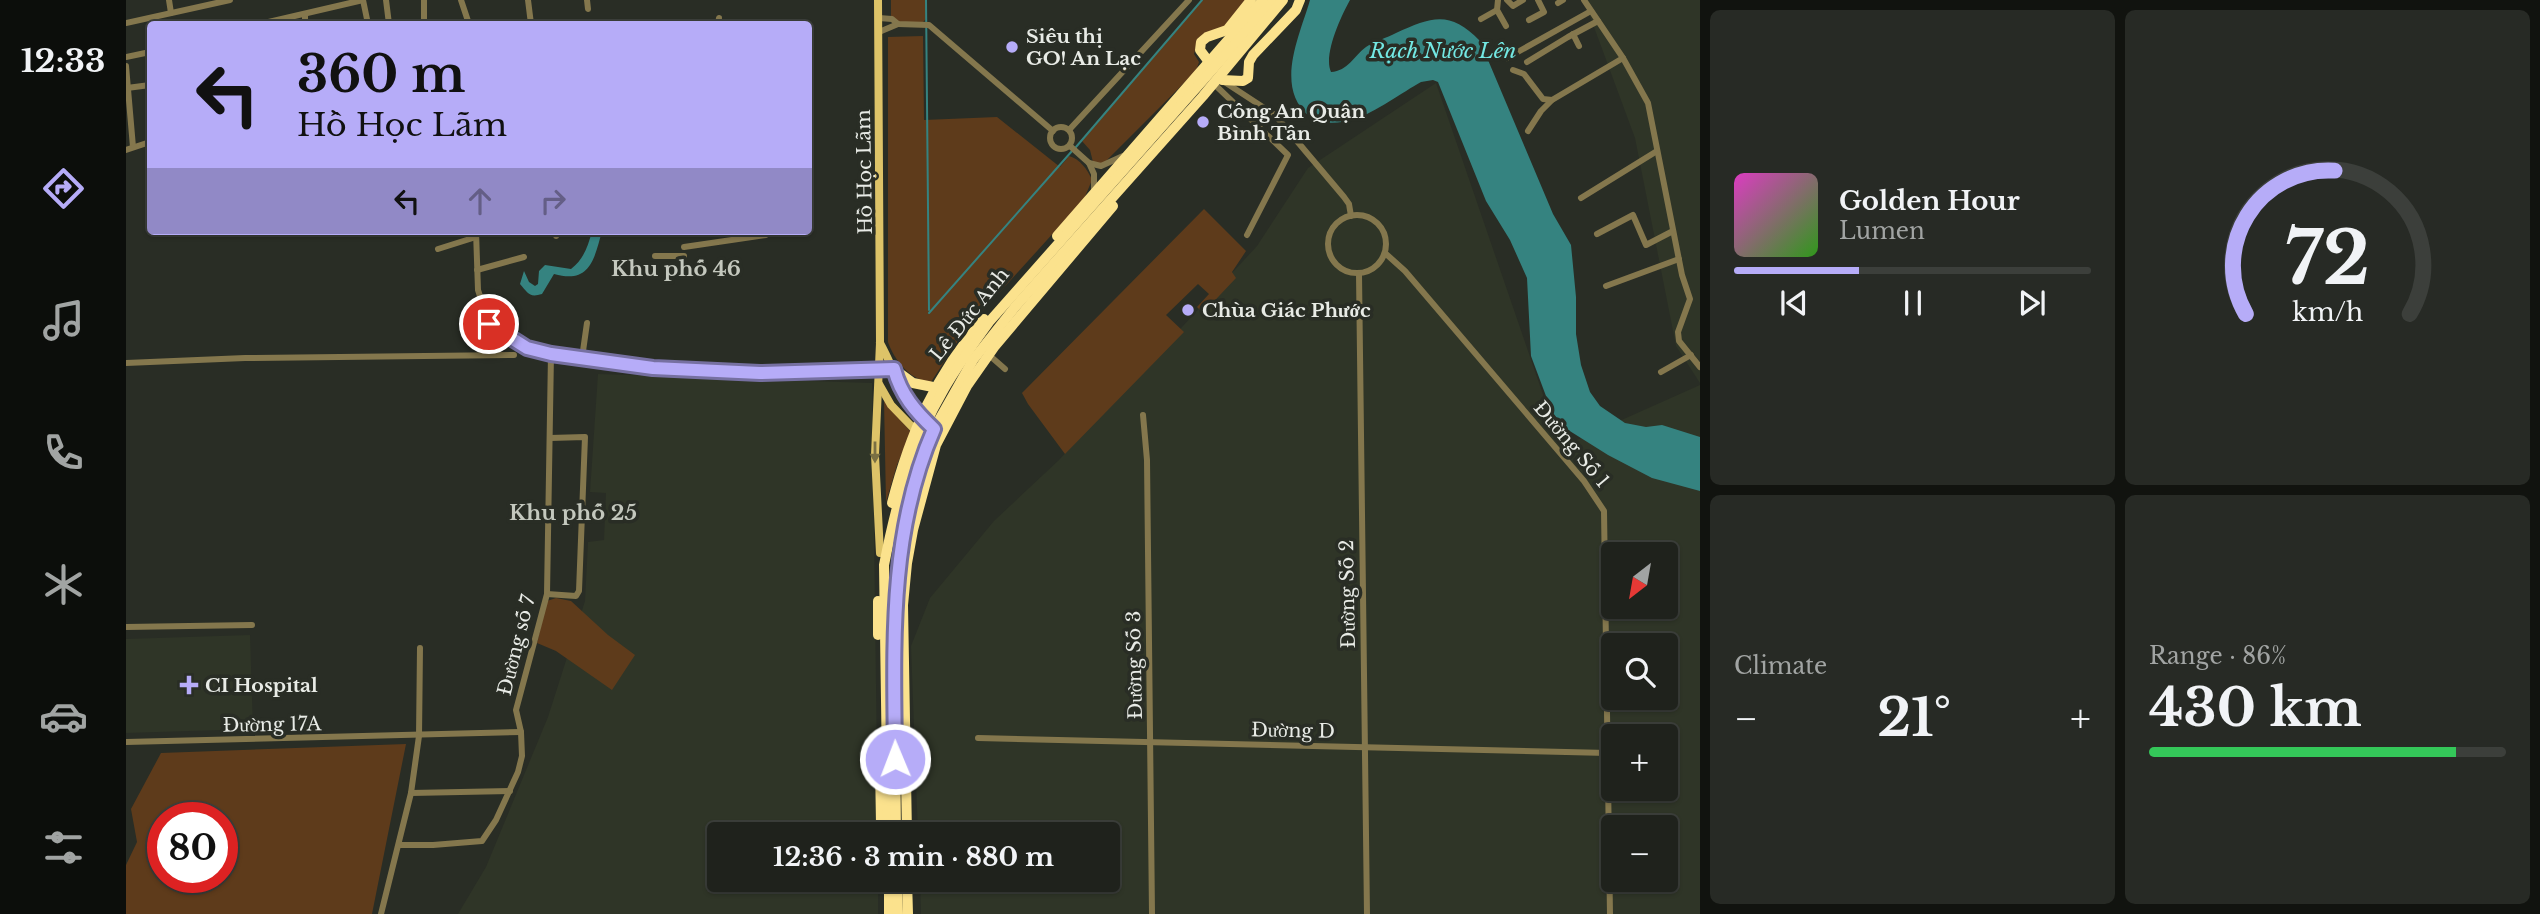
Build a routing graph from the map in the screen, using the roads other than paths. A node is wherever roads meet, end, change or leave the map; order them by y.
1 (169, 0) edge
2 (213, 0) edge
3 (230, 0) edge
4 (363, 0) edge
5 (386, 0) edge
6 (424, 0) edge
7 (461, 0) edge
8 (528, 0) edge
9 (587, 0) edge
10 (878, 0) edge
11 (1189, 0) edge
12 (1251, 0) edge
13 (1263, 0) edge
14 (1274, 0) edge
15 (1283, 0) edge
16 (1292, 0) edge
17 (1300, 0) edge
18 (1522, 0) edge
19 (1538, 0) edge
20 (1584, 0) edge
21 (1501, 2) edge
22 (588, 9) dead end
23 (171, 11) junction
24 (1591, 11) junction
25 (304, 14) junction
26 (879, 18) junction
27 (1481, 19) dead end
28 (1529, 20) dead end
29 (273, 21) edge
30 (305, 21) edge
31 (367, 21) edge
32 (389, 21) edge
33 (424, 21) edge
34 (468, 21) edge
35 (531, 21) edge
36 (1598, 21) junction
37 (126, 22) edge
38 (898, 24) junction
39 (1506, 26) dead end
40 (879, 32) junction
41 (1573, 34) junction
42 (1579, 46) dead end
43 (147, 53) edge
44 (1231, 54) junction
45 (126, 57) edge
46 (1507, 58) dead end
47 (1623, 58) junction
48 (1209, 62) junction
49 (1527, 62) dead end
50 (126, 66) edge
51 (1513, 71) dead end
52 (1217, 81) junction
53 (147, 85) edge
54 (127, 88) edge
55 (1552, 100) junction
56 (1069, 130) junction
57 (1053, 131) junction
58 (1528, 131) dead end
59 (147, 143) edge
60 (1070, 146) junction
61 (130, 149) edge
62 (1657, 151) junction
63 (1128, 153) junction
64 (1145, 160) junction
65 (1089, 163) junction
66 (1094, 193) junction
67 (1581, 198) dead end
68 (1351, 216) junction
69 (1673, 231) junction
70 (1597, 234) dead end
71 (473, 235) edge
72 (476, 235) edge
73 (766, 235) dead end
74 (1247, 235) dead end
75 (684, 247) dead end
76 (438, 248) dead end
77 (1385, 253) junction
78 (655, 256) dead end
79 (684, 256) dead end
80 (524, 257) dead end
81 (1679, 259) junction
82 (477, 270) junction
83 (1359, 274) junction
84 (1606, 286) dead end
85 (587, 323) dead end
86 (880, 343) junction
87 (551, 354) junction
88 (514, 355) dead end
89 (989, 355) junction
90 (1690, 355) junction
91 (582, 358) junction
92 (126, 363) edge
93 (1700, 367) edge
94 (894, 369) junction
95 (1005, 369) dead end
96 (877, 371) junction
97 (1661, 372) dead end
98 (879, 383) junction
99 (939, 388) junction
100 (1143, 415) dead end
101 (931, 426) junction
102 (550, 438) junction
103 (925, 438) junction
104 (880, 553) junction
105 (884, 565) junction
106 (547, 594) junction
107 (252, 625) dead end
108 (126, 627) edge
109 (420, 648) dead end
110 (1608, 724) edge
111 (521, 733) junction
112 (419, 736) junction
113 (978, 738) dead end
114 (126, 742) edge
115 (1150, 742) junction
116 (1365, 747) junction
117 (1601, 753) edge
118 (510, 791) junction
119 (411, 793) junction
120 (1609, 801) edge
121 (881, 822) edge
122 (888, 822) edge
123 (897, 822) edge
124 (907, 822) edge
125 (399, 845) junction
126 (882, 892) edge
127 (889, 892) edge
128 (897, 892) edge
129 (907, 892) edge
130 (381, 914) edge
131 (883, 914) edge
132 (889, 914) edge
133 (898, 914) edge
134 (908, 914) edge
135 (1152, 914) edge
136 (1367, 914) edge
137 (1610, 914) edge

1 - 23 street
2 - 23 street
3 - 23 street
4 - 25 street
4 - 31 street
5 - 32 street
6 - 33 street
7 - 34 street
8 - 35 street
9 - 22 street
10 - 26 main road, Hồ Học Lãm
11 - 56 street
12 - 48 highway
13 - 44 highway
14 - 44 highway
15 - 44 highway
16 - 44 highway
17 - 52 highway
18 - 21 street
19 - 28 street
20 - 24 street
21 - 27 street
21 - 39 street
23 - 37 street
24 - 36 street
24 - 46 street
25 - 29 street
25 - 30 street
26 - 38 street
26 - 40 main road, Hồ Học Lãm
36 - 41 street
36 - 47 street
38 - 40 street
38 - 57 street
40 - 86 main road, Hồ Học Lãm
41 - 42 street
41 - 49 street
43 - 45 street
44 - 48 highway, Lê Đức Anh
44 - 52 highway, Lê Đức Anh
44 - 99 highway, Lê Đức Anh
47 - 55 street
47 - 62 street
48 - 63 highway, Lê Đức Anh
50 - 54 street
51 - 55 street
52 - 64 highway, Lê Đức Anh
52 - 68 street
52 - 74 street
53 - 54 street
54 - 61 street
55 - 58 street
56 - 57 street
56 - 60 street
57 - 60 street
59 - 61 street
60 - 65 street
62 - 67 street
62 - 69 street
63 - 65 street
63 - 66 highway, Lê Đức Anh
64 - 89 highway, Lê Đức Anh
64 - 101 highway, Lê Đức Anh
65 - 66 street
66 - 99 highway, Lê Đức Anh
68 - 77 street
68 - 83 street
69 - 70 street
69 - 81 street
71 - 76 street
72 - 82 street
73 - 75 street
77 - 83 street
77 - 110 street, Đường Số 1
78 - 79 street
80 - 82 street
81 - 84 street
81 - 90 street
82 - 87 street
83 - 116 street, Đường Số 2
85 - 91 street
86 - 94 main road, Hồ Học Lãm
86 - 96 main road, Hồ Học Lãm
87 - 91 street
87 - 102 street, Đường số 7
88 - 92 street
89 - 95 street
89 - 101 highway, Lê Đức Anh
90 - 93 street
90 - 97 street
91 - 96 street
94 - 96 street
94 - 99 highway
94 - 101 main road, Hồ Học Lãm
96 - 98 main road, Hồ Học Lãm
98 - 103 main road, Hồ Học Lãm
98 -> 104 main road, Hồ Học Lãm
99 - 101 highway, Lê Đức Anh
100 - 115 street, Đường Số 3
101 - 103 highway, Lê Đức Anh
101 - 103 highway, Lê Đức Anh
102 - 106 street, Đường số 7
102 - 106 street
103 - 104 highway, Lê Đức Anh
103 - 105 highway, Lê Đức Anh
103 - 123 highway, Lê Đức Anh
103 - 124 highway, Lê Đức Anh
104 - 105 highway
104 - 121 highway, Lê Đức Anh
105 - 122 highway, Lê Đức Anh
106 - 111 street, Đường số 7
107 - 108 street
109 - 112 street
111 - 112 street, Đường 17A
111 - 118 street, Đường số 7
112 - 114 street, Đường 17A
112 - 119 street
113 - 115 street, Đường D
115 - 116 street, Đường D
115 - 135 street, Đường Số 3
116 - 117 street, Đường D
116 - 136 street, Đường Số 2
118 - 119 street
118 - 125 street
119 - 125 street
120 - 137 street, Đường Số 1
125 - 130 street
126 - 131 highway
127 - 132 highway
128 - 133 highway
129 - 134 highway

